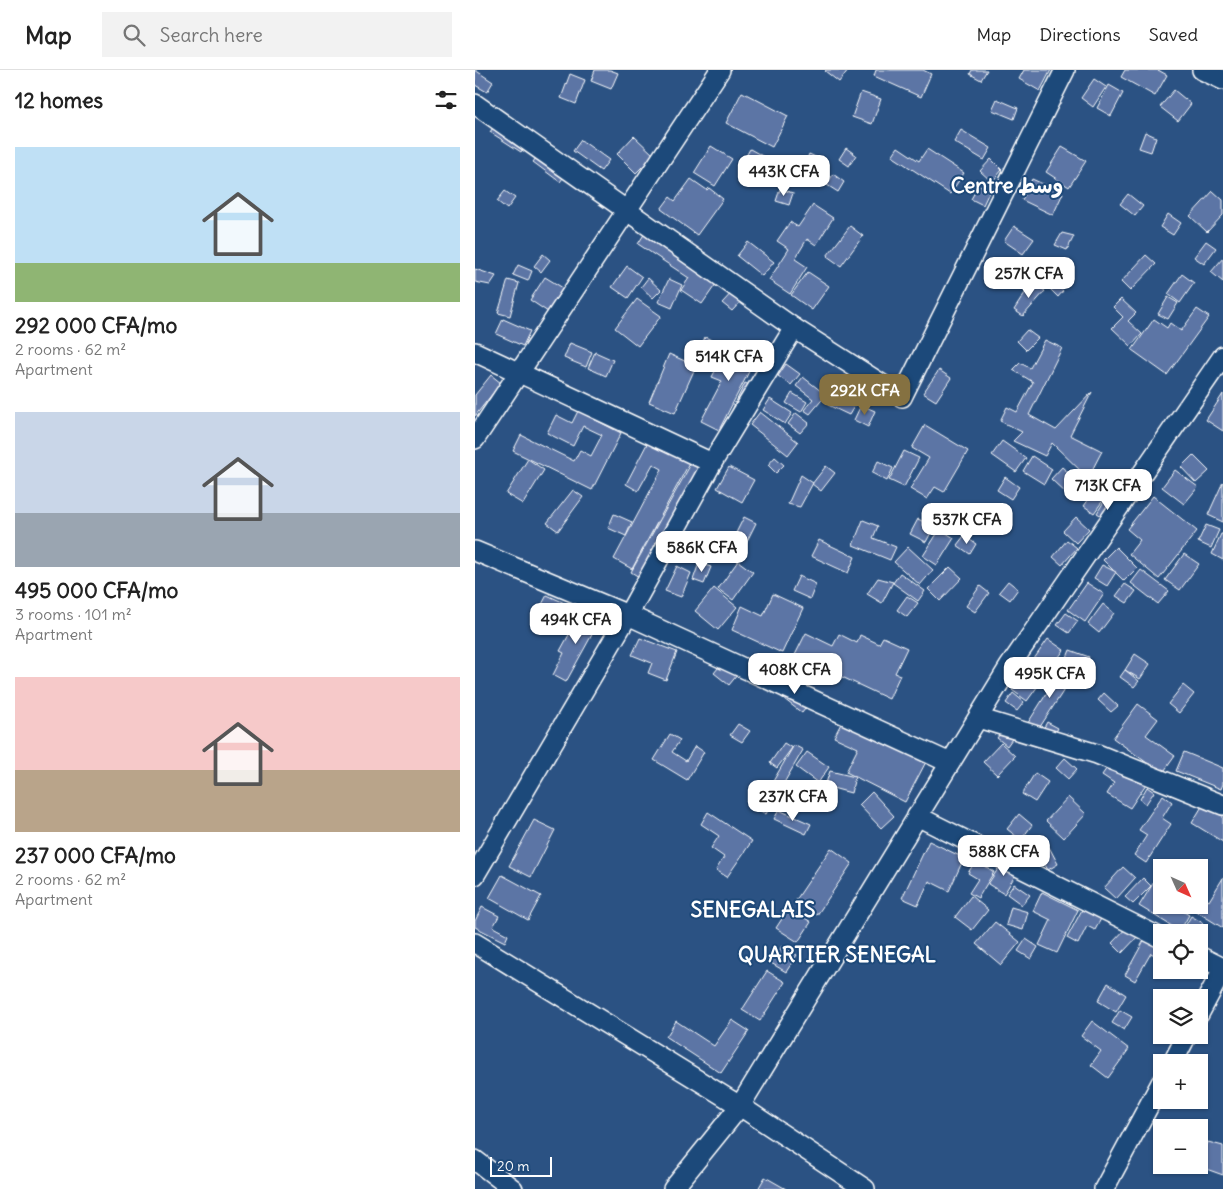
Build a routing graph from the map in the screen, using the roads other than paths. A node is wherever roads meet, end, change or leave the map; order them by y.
1 (720, 70) edge
2 (1065, 70) edge
3 (1202, 70) edge
4 (1223, 80) edge
5 (475, 104) edge
6 (628, 210) junction
7 (794, 328) junction
8 (475, 352) edge
9 (1223, 356) edge
10 (520, 372) junction
11 (475, 439) edge
12 (712, 463) junction
13 (475, 551) edge
14 (628, 614) junction
15 (978, 718) junction
16 (950, 763) junction
17 (1223, 805) edge
18 (917, 816) junction
19 (475, 875) edge
20 (1153, 934) edge
21 (475, 943) edge
22 (1208, 961) edge
23 (1223, 969) edge
24 (1208, 997) edge
25 (1153, 1098) edge
26 (740, 1106) junction
27 (475, 1160) edge
28 (513, 1189) edge
29 (673, 1189) edge
30 (865, 1189) edge
31 (1104, 1189) edge

1 - 6 street
2 - 7 street
3 - 4 street
5 - 6 street
6 - 7 street
6 - 10 street
7 - 12 street
8 - 10 street
9 - 15 street
10 - 11 street
10 - 12 street
12 - 14 street
13 - 14 street
14 - 16 street
14 - 19 street
15 - 16 street
15 - 17 street
16 - 18 street
18 - 20 street
18 - 26 street
21 - 26 street
22 - 23 street
23 - 24 street
25 - 31 street
26 - 29 street
26 - 30 street
27 - 28 street

